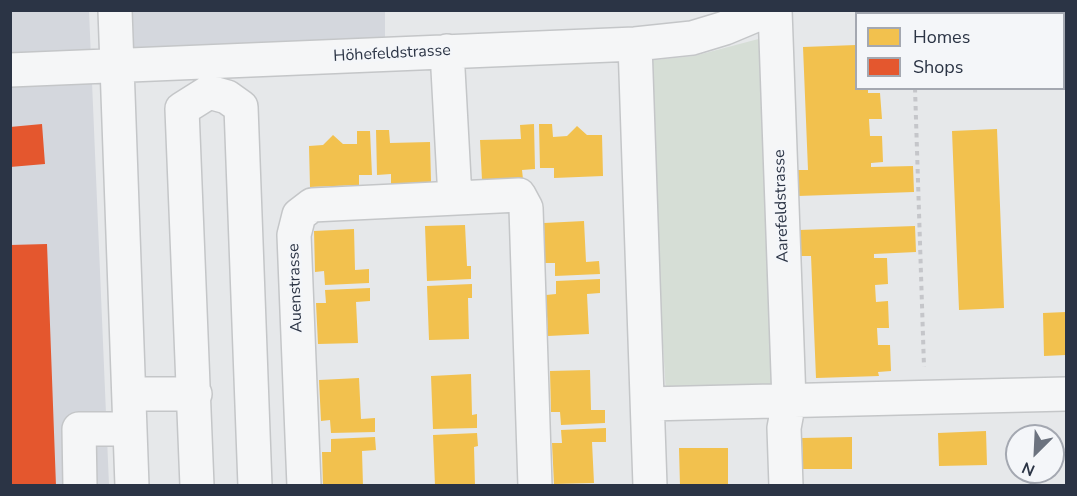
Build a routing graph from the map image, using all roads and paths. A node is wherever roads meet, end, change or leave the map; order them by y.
1 (115, 10) edge
2 (768, 10) edge
3 (775, 10) edge
4 (635, 44) junction
5 (447, 51) junction
6 (117, 68) junction
7 (10, 70) edge
8 (915, 90) edge
9 (455, 198) junction
10 (925, 373) dead end
11 (129, 394) junction
12 (195, 394) junction
13 (1066, 394) edge
14 (789, 401) junction
15 (648, 404) junction
16 (130, 429) junction
17 (80, 486) edge
18 (132, 486) edge
19 (197, 486) edge
20 (255, 486) edge
21 (304, 486) edge
22 (535, 486) edge
23 (650, 486) edge
24 (786, 486) edge

1 - 6 street
2 - 4 street, Höhefeldstrasse
3 - 14 street, Aarefeldstrasse
4 - 5 street, Höhefeldstrasse
4 - 15 street
5 - 6 street, Höhefeldstrasse
5 - 9 street
6 - 7 street, Höhefeldstrasse
6 - 11 street
8 - 10 path
9 - 21 street, Auenstrasse
9 - 22 street, Auenstrasse
11 - 12 street
11 - 16 street
12 - 19 street
12 - 20 street
13 - 14 street
14 - 15 street
14 - 24 street, Aarefeldstrasse
15 - 23 street
16 - 17 street
16 - 18 street

